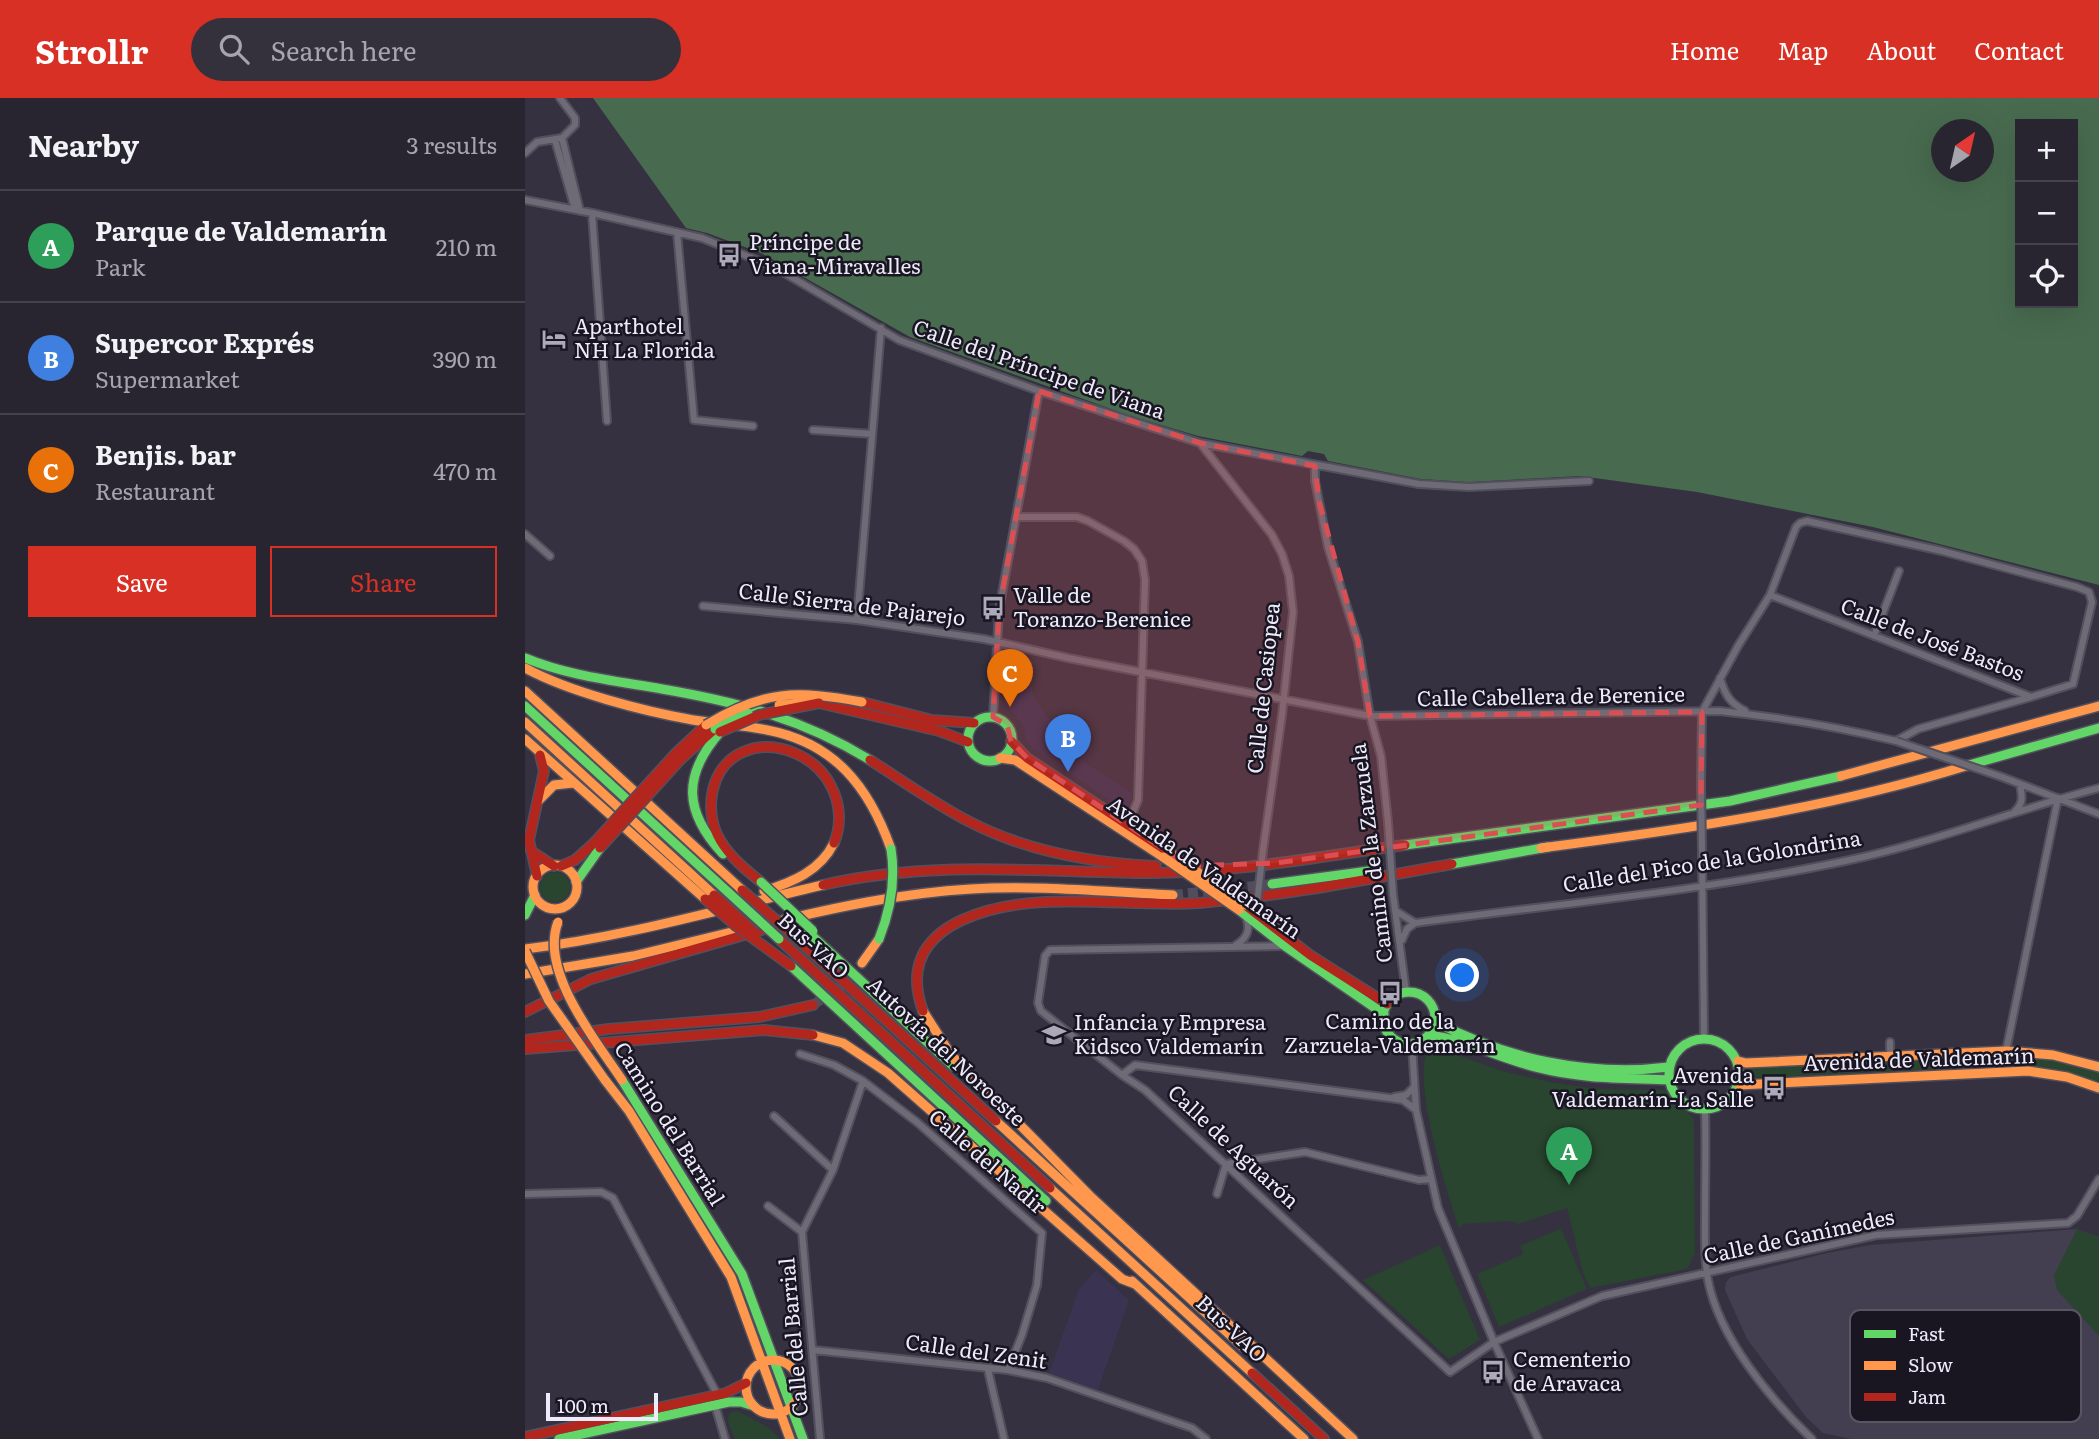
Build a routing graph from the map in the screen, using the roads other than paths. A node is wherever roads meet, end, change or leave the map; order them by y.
1 (560, 98) edge
2 (559, 139) junction
3 (525, 153) edge
4 (525, 200) edge
5 (577, 210) junction
6 (592, 213) junction
7 (677, 232) junction
8 (881, 328) junction
9 (1039, 391) junction
10 (607, 421) dead end
11 (753, 426) dead end
12 (813, 430) dead end
13 (872, 434) junction
14 (1200, 443) junction
15 (1315, 466) junction
16 (1589, 481) dead end
17 (1017, 517) junction
18 (525, 534) edge
19 (550, 556) dead end
20 (1899, 571) dead end
21 (1770, 595) junction
22 (703, 606) dead end
23 (857, 620) junction
24 (1874, 636) junction
25 (996, 641) junction
26 (525, 658) edge
27 (525, 668) edge
28 (1142, 670) junction
29 (1720, 678) junction
30 (525, 691) edge
31 (2031, 697) junction
32 (1284, 700) junction
33 (525, 706) edge
34 (2099, 706) edge
35 (1702, 712) junction
36 (1750, 714) junction
37 (1370, 716) junction
38 (993, 717) junction
39 (525, 722) edge
40 (974, 723) junction
41 (2099, 727) edge
42 (714, 729) junction
43 (525, 739) edge
44 (1011, 741) junction
45 (1896, 741) junction
46 (968, 742) junction
47 (539, 752) junction
48 (1000, 758) junction
49 (573, 783) junction
50 (2020, 784) junction
51 (2099, 788) edge
52 (2058, 798) junction
53 (536, 806) junction
54 (2099, 814) edge
55 (2011, 815) junction
56 (1120, 819) junction
57 (597, 846) junction
58 (1548, 847) junction
59 (531, 851) junction
60 (1168, 856) junction
61 (557, 866) junction
62 (1239, 867) junction
63 (536, 878) junction
64 (576, 882) junction
65 (758, 883) junction
66 (1272, 884) tunnel mouth
67 (525, 886) edge
68 (1702, 886) junction
69 (535, 895) junction
70 (1173, 895) tunnel mouth
71 (710, 897) junction
72 (566, 906) junction
73 (818, 911) junction
74 (1249, 911) junction
75 (1396, 911) junction
76 (525, 915) edge
77 (1415, 923) junction
78 (633, 930) junction
79 (1246, 937) junction
80 (1401, 942) junction
81 (1234, 946) junction
82 (1253, 946) junction
83 (1285, 946) junction
84 (525, 950) edge
85 (863, 963) tunnel mouth
86 (525, 974) edge
87 (1406, 992) junction
88 (1387, 1004) junction
89 (813, 1005) tunnel mouth
90 (525, 1012) edge
91 (1384, 1014) junction
92 (1434, 1021) junction
93 (1429, 1035) junction
94 (1704, 1038) junction
95 (525, 1040) edge
96 (1890, 1042) dead end
97 (1412, 1044) junction
98 (525, 1049) edge
99 (2005, 1051) junction
100 (800, 1054) dead end
101 (1890, 1056) junction
102 (1738, 1061) junction
103 (1669, 1067) junction
104 (2099, 1067) edge
105 (1122, 1075) junction
106 (1669, 1080) junction
107 (863, 1081) junction
108 (1739, 1084) junction
109 (1414, 1087) junction
110 (2099, 1088) edge
111 (1390, 1098) junction
112 (1416, 1110) junction
113 (1705, 1110) junction
114 (774, 1116) dead end
115 (1020, 1126) junction
116 (1226, 1164) junction
117 (833, 1170) junction
118 (1430, 1179) junction
119 (2099, 1180) edge
120 (525, 1194) edge
121 (1217, 1195) dead end
122 (768, 1206) dead end
123 (802, 1232) junction
124 (1707, 1274) junction
125 (1135, 1284) junction
126 (1494, 1342) junction
127 (813, 1350) junction
128 (774, 1360) junction
129 (762, 1363) junction
130 (988, 1370) junction
131 (1008, 1370) junction
132 (746, 1383) junction
133 (717, 1394) junction
134 (716, 1405) junction
135 (754, 1406) junction
136 (792, 1407) junction
137 (781, 1413) junction
138 (525, 1437) edge
139 (559, 1439) edge
140 (726, 1439) edge
141 (790, 1439) edge
142 (803, 1439) edge
143 (820, 1439) edge
144 (1004, 1439) edge
145 (1206, 1439) edge
146 (1304, 1439) edge
147 (1324, 1439) edge
148 (1343, 1439) edge
149 (1353, 1439) edge
150 (1538, 1439) edge
151 (1812, 1439) edge

1 - 2 street
2 - 3 street
2 - 5 street
4 - 5 street, Calle del Príncipe de Viana
5 - 6 street, Calle del Príncipe de Viana
6 - 7 street, Calle del Príncipe de Viana
6 - 10 street
7 - 8 street, Calle del Príncipe de Viana
7 - 11 street
8 - 9 street, Calle del Príncipe de Viana
8 - 13 street
9 - 14 street, Calle del Príncipe de Viana
9 - 17 street
12 - 13 street
13 - 23 street
14 - 15 street, Calle del Príncipe de Viana
14 - 32 street, Calle de Casiopea
15 - 16 street
15 - 37 street, Camino de la Zarzuela
17 - 25 street
17 - 28 street
18 - 19 street
20 - 24 street
21 - 24 street, Calle de José Bastos
21 - 29 street
21 - 31 street, Calle de José Bastos
22 - 23 street, Calle Sierra de Pajarejo
23 - 25 street, Calle Sierra de Pajarejo
24 - 31 street, Calle de José Bastos
25 - 28 street, Calle Cabellera de Berenice
25 - 38 street
26 - 62 main road
27 - 85 main road, bridge
28 - 32 street, Calle Cabellera de Berenice
28 - 56 street
29 - 35 street
29 - 36 street
30 - 148 main road, Autovía del Noroeste, bridge
31 - 45 street
32 - 37 street, Calle Cabellera de Berenice
32 - 74 street, Calle de Casiopea, bridge
33 - 147 main road, Bus-VAO, bridge
34 - 62 main road
35 - 36 street, Calle Cabellera de Berenice
35 - 37 street, Calle Cabellera de Berenice
35 - 68 street, bridge
36 - 45 street, Calle Cabellera de Berenice
37 - 75 street, Camino de la Zarzuela, bridge
38 - 40 main road
38 - 44 main road
39 - 71 main road, Autovía del Noroeste
40 - 42 main road, bridge
40 - 46 main road
41 - 58 main road
42 - 46 main road, bridge
42 - 57 main road, bridge
42 - 65 main road
43 - 47 main road
44 - 48 main road
44 - 56 main road, Avenida de Valdemarín
45 - 50 street, Calle Cabellera de Berenice, bridge
46 - 48 main road
47 - 49 main road
47 - 53 main road
48 - 60 main road, Avenida de Valdemarín
49 - 53 main road
49 - 71 main road
50 - 52 street, Calle Cabellera de Berenice
50 - 55 street
51 - 52 street, Calle del Pico de la Golondrina
52 - 54 street, Calle Cabellera de Berenice
52 - 55 street, Calle del Pico de la Golondrina
52 - 99 street
53 - 59 main road
55 - 68 street, Calle del Pico de la Golondrina
56 - 60 main road, Avenida de Valdemarín
57 - 61 main road
57 - 64 main road
58 - 66 main road
58 - 115 main road
59 - 61 main road
59 - 63 main road
60 - 74 main road, Avenida de Valdemarín, bridge
61 - 63 main road
61 - 64 main road
62 - 78 main road
63 - 67 main road
63 - 69 main road
64 - 72 main road
65 - 78 main road
65 - 115 main road, bridge
67 - 69 main road
68 - 77 street, Calle del Pico de la Golondrina
68 - 94 street
69 - 72 main road
69 - 76 main road
70 - 73 main road
71 - 125 main road, Autovía del Noroeste, bridge
72 - 128 main road, Camino del Barrial, bridge
73 - 86 main road
73 - 90 main road
74 - 79 street, Calle de Casiopea
74 - 83 main road, Avenida de Valdemarín
74 - 88 main road, Avenida de Valdemarín
75 - 77 street
75 - 80 street, Camino de la Zarzuela
77 - 80 street
78 - 84 main road
79 - 81 street
79 - 82 street
80 - 87 street, Camino de la Zarzuela
81 - 82 street, Calle de Aguarón
81 - 105 street, Calle de Aguarón
82 - 83 street, Calle de Aguarón
83 - 91 main road, Avenida de Valdemarín
84 - 129 main road, Camino del Barrial, bridge
87 - 88 main road
87 - 92 main road
88 - 91 main road
89 - 95 main road
91 - 97 main road
92 - 93 main road
92 - 103 main road
93 - 97 main road
93 - 106 main road
94 - 102 main road
94 - 103 main road
96 - 101 street, Avenida de Valdemarín
97 - 109 street
98 - 125 main road
99 - 101 main road, Avenida de Valdemarín
99 - 104 main road, Avenida de Valdemarín
100 - 107 street, Calle del Nadir
101 - 102 main road, Avenida de Valdemarín
102 - 108 main road
103 - 106 main road
105 - 111 street
105 - 116 street, Calle de Aguarón
106 - 113 main road
107 - 117 street
107 - 131 street, Calle del Nadir
108 - 110 main road, Avenida de Valdemarín
108 - 113 main road
109 - 111 street
109 - 112 street
111 - 112 street
112 - 118 street
113 - 124 street
114 - 117 street
115 - 149 main road
116 - 118 street
116 - 121 street
116 - 126 street, Calle de Aguarón
117 - 123 street, Calle del Barrial
118 - 126 street
119 - 124 street, Calle de Ganímedes
120 - 133 street
122 - 123 street, Calle del Barrial
123 - 127 street, Calle del Barrial
124 - 126 street, Calle de Ganímedes
124 - 151 street
125 - 146 main road, Autovía del Noroeste
126 - 150 street
127 - 130 street, Calle del Zenit
127 - 143 street, Calle del Barrial
128 - 129 main road
128 - 136 main road, Camino del Barrial
128 - 136 main road, Camino del Barrial
129 - 132 main road
129 - 137 main road, Camino del Barrial
130 - 131 street, Calle del Zenit
130 - 144 street
131 - 145 street, Calle del Zenit
132 - 133 main road
132 - 135 main road
133 - 138 main road
134 - 135 main road
134 - 139 main road
134 - 140 street
135 - 137 main road
136 - 137 main road
136 - 142 main road, Camino del Barrial
137 - 141 main road, Camino del Barrial

